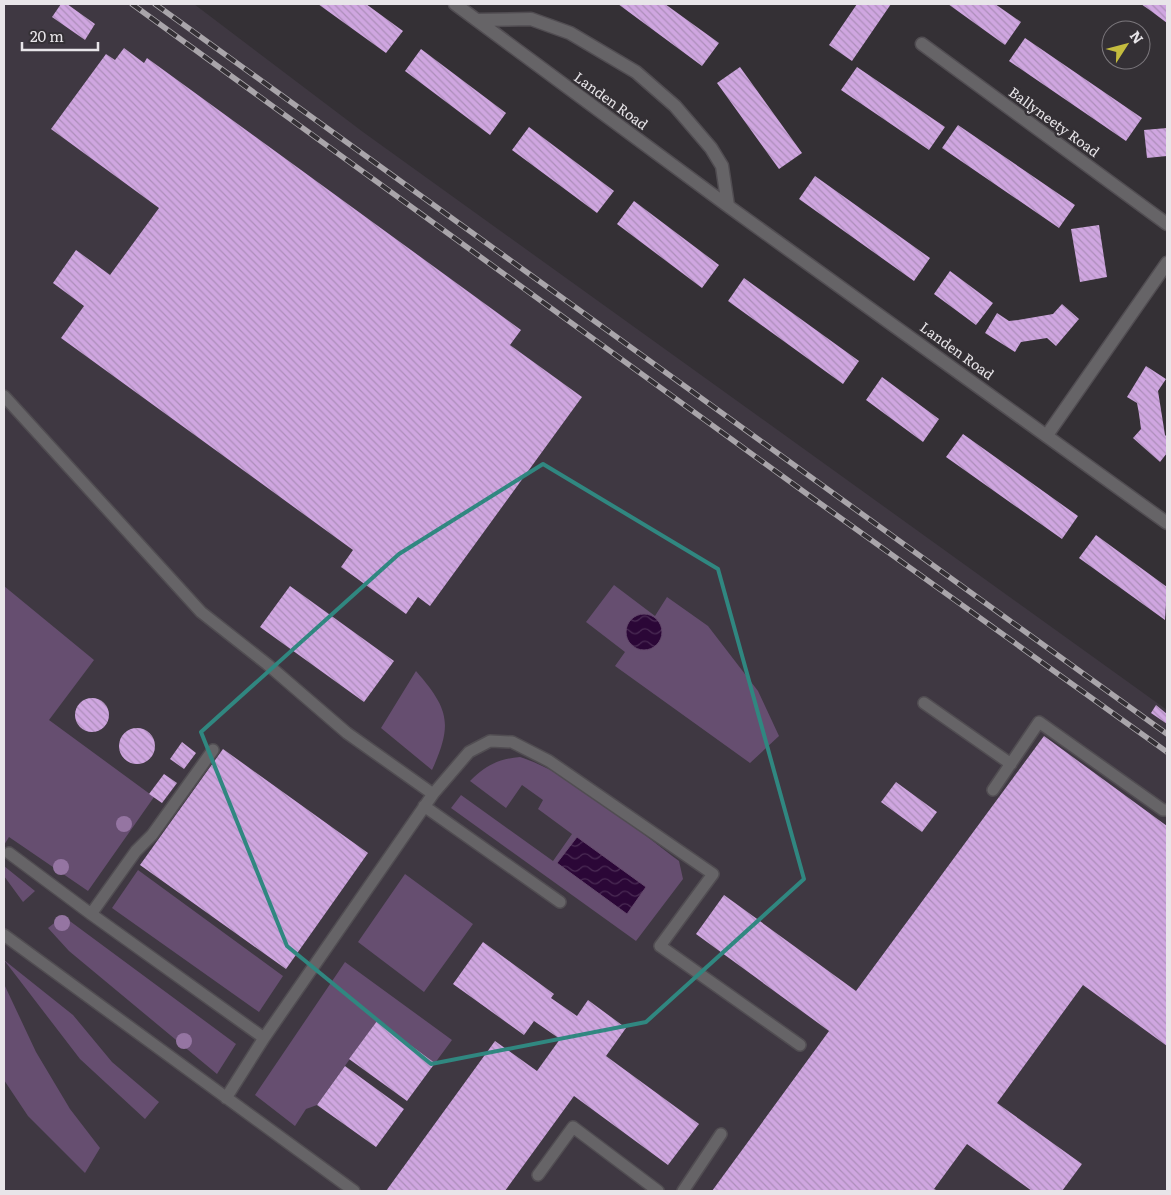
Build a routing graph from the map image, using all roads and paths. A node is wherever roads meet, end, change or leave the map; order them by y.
1 (455, 4) edge
2 (478, 20) junction
3 (922, 44) dead end
4 (728, 206) junction
5 (1167, 224) edge
6 (1167, 263) edge
7 (4, 396) edge
8 (1047, 434) junction
9 (1167, 523) edge
10 (924, 703) dead end
11 (213, 750) dead end
12 (1011, 764) junction
13 (992, 790) dead end
14 (433, 794) junction
15 (424, 806) junction
16 (1167, 810) edge
17 (9, 853) dead end
18 (560, 902) dead end
19 (91, 914) junction
20 (4, 935) edge
21 (264, 1038) junction
22 (800, 1044) dead end
23 (226, 1098) junction
24 (721, 1134) dead end
25 (538, 1175) dead end
26 (354, 1191) edge
27 (658, 1191) edge
28 (683, 1191) edge

1 - 2 street, Landen Road
2 - 4 street, Landen Road
2 - 4 street
3 - 5 street, Ballyneety Road
4 - 8 street, Landen Road
6 - 8 street
7 - 14 lane
8 - 9 street, Landen Road
10 - 12 lane
11 - 19 lane
12 - 13 lane
12 - 16 lane
14 - 15 lane
14 - 22 lane
15 - 18 lane
15 - 21 lane
17 - 19 lane
19 - 21 lane
20 - 23 lane
21 - 23 lane
23 - 26 lane
24 - 28 lane
25 - 27 lane

